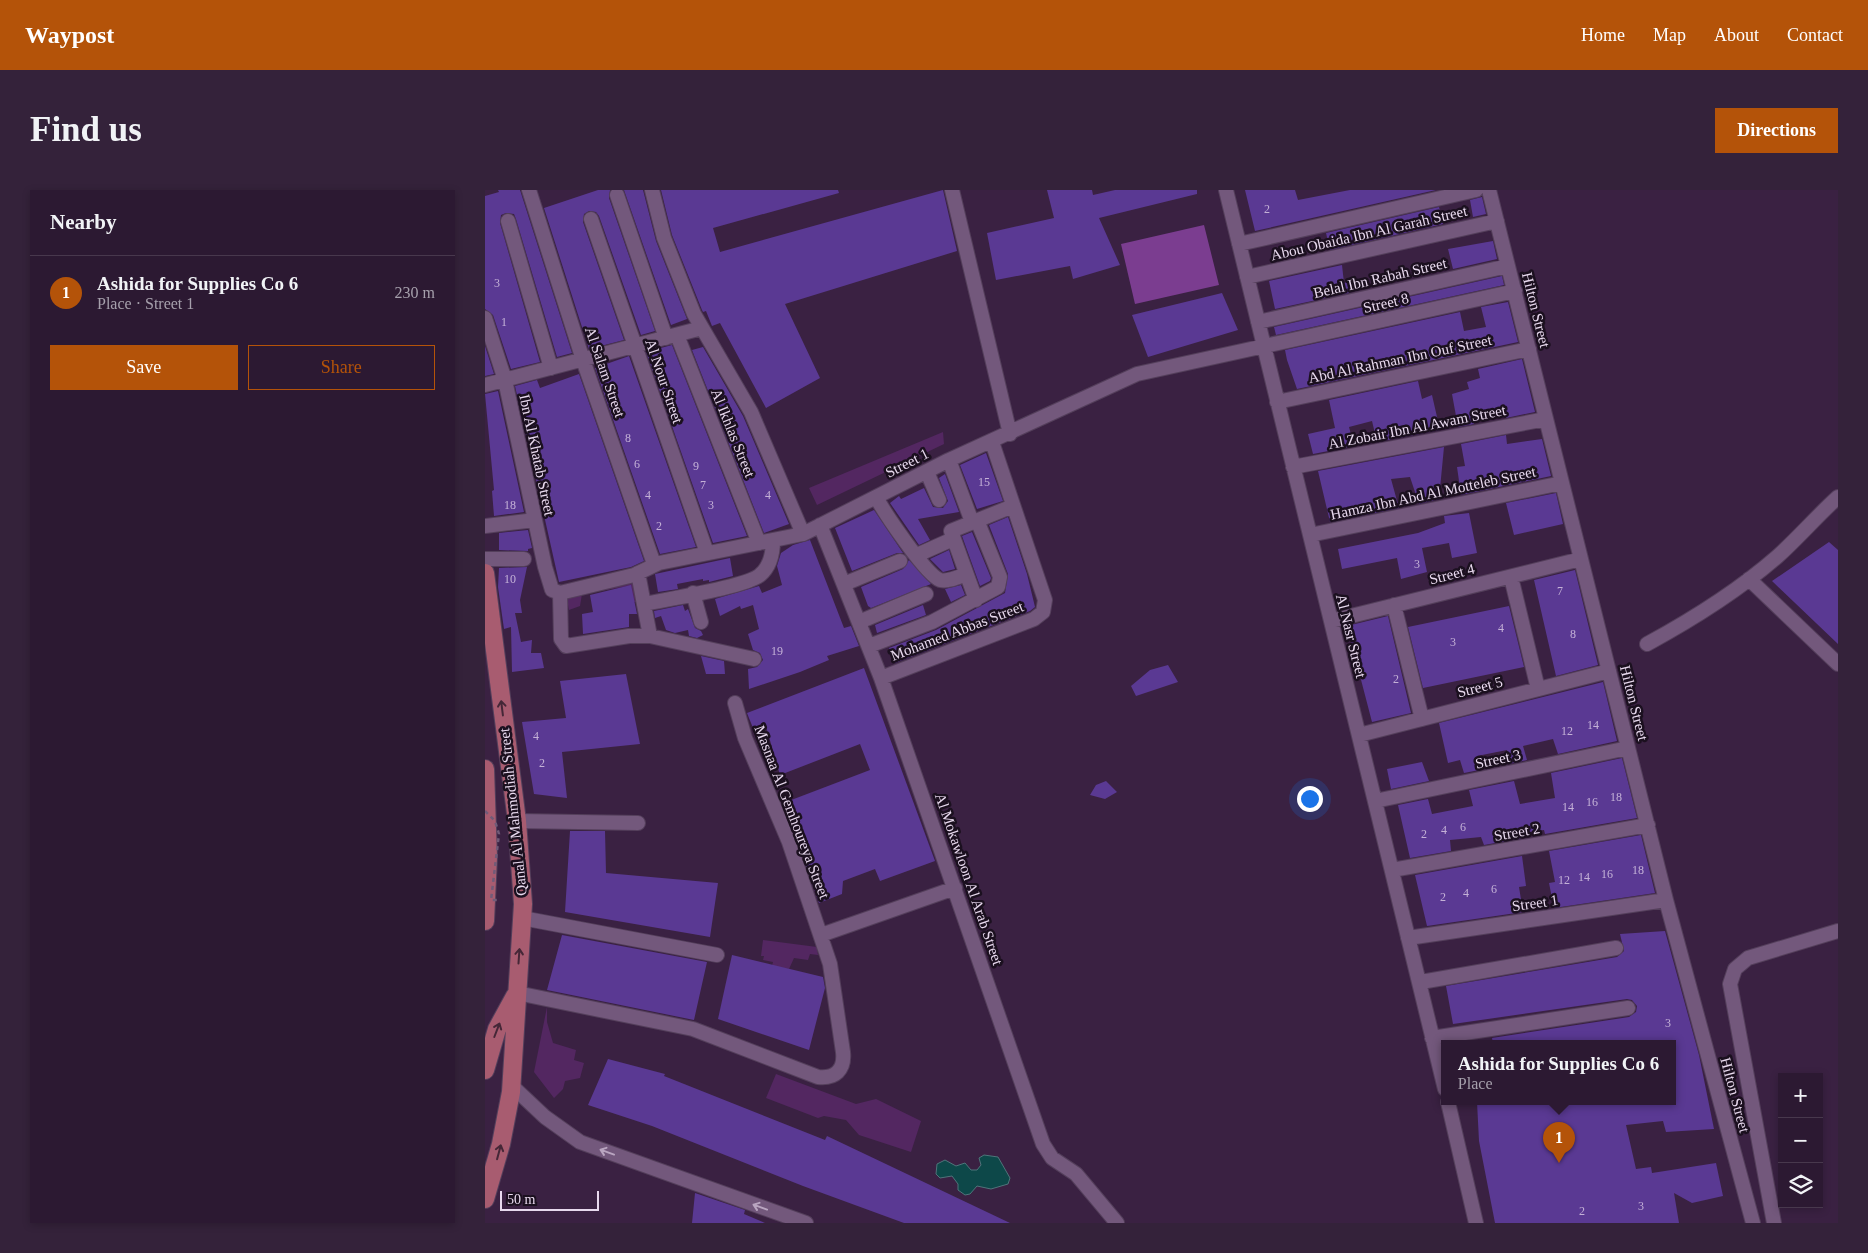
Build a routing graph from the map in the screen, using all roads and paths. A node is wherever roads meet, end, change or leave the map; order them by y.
1 (529, 190) edge
2 (652, 190) edge
3 (952, 190) edge
4 (1226, 190) edge
5 (1476, 190) edge
6 (1489, 190) edge
7 (617, 195) dead end
8 (591, 219) dead end
9 (508, 221) dead end
10 (1497, 221) junction
11 (1239, 244) junction
12 (1508, 266) junction
13 (1247, 277) junction
14 (1515, 291) junction
15 (485, 318) edge
16 (1258, 322) junction
17 (702, 328) junction
18 (672, 336) junction
19 (635, 346) junction
20 (1264, 346) junction
21 (1529, 348) junction
22 (583, 360) junction
23 (551, 368) junction
24 (505, 380) junction
25 (485, 385) edge
26 (1277, 402) junction
27 (1546, 419) junction
28 (1009, 434) junction
29 (992, 442) junction
30 (949, 460) junction
31 (1293, 467) junction
32 (927, 472) junction
33 (1562, 483) junction
34 (876, 497) junction
35 (1838, 497) edge
36 (939, 500) dead end
37 (1013, 506) junction
38 (535, 520) junction
39 (975, 521) junction
40 (820, 525) junction
41 (485, 526) edge
42 (803, 534) junction
43 (1310, 535) junction
44 (953, 539) junction
45 (766, 541) junction
46 (707, 553) junction
47 (917, 555) junction
48 (485, 559) edge
49 (524, 559) dead end
50 (1581, 559) junction
51 (900, 561) dead end
52 (654, 564) junction
53 (485, 573) edge
54 (638, 573) junction
55 (966, 574) junction
56 (1511, 576) junction
57 (1749, 579) junction
58 (844, 584) junction
59 (560, 593) junction
60 (693, 593) junction
61 (926, 594) dead end
62 (976, 600) junction
63 (644, 604) junction
64 (1394, 605) junction
65 (488, 608) edge
66 (1331, 621) junction
67 (701, 622) dead end
68 (859, 622) junction
69 (651, 636) junction
70 (1647, 644) dead end
71 (869, 646) junction
72 (754, 659) dead end
73 (1838, 664) edge
74 (1609, 671) junction
75 (881, 678) junction
76 (1538, 689) junction
77 (735, 703) dead end
78 (1422, 719) junction
79 (1359, 735) junction
80 (1628, 748) junction
81 (485, 769) edge
82 (1375, 801) junction
83 (485, 811) edge
84 (517, 821) junction
85 (638, 823) dead end
86 (1648, 825) junction
87 (1392, 870) junction
88 (955, 888) junction
89 (497, 900) dead end
90 (1666, 900) junction
91 (522, 918) junction
92 (485, 921) edge
93 (1838, 931) edge
94 (821, 935) junction
95 (1408, 938) junction
96 (1616, 948) dead end
97 (717, 955) dead end
98 (1421, 982) junction
99 (517, 993) junction
100 (1628, 1008) dead end
101 (1433, 1038) junction
102 (485, 1070) edge
103 (1441, 1072) edge
104 (511, 1085) junction
105 (1449, 1105) edge
106 (485, 1199) edge
107 (806, 1223) edge
108 (1117, 1223) edge
109 (1476, 1223) edge
110 (1753, 1223) edge
111 (1774, 1223) edge

1 - 22 street, Al Salam Street
2 - 17 street
3 - 28 street
4 - 11 street, Al Nasr Street
5 - 11 street
6 - 10 street, Hilton Street
7 - 18 street, Al Ikhlas Street
8 - 19 street, Al Nour Street
9 - 23 street
10 - 12 street, Hilton Street
10 - 13 street, Abou Obaida Ibn Al Garah Street
11 - 13 street, Al Nasr Street
12 - 14 street, Hilton Street
12 - 16 street, Belal Ibn Rabah Street
13 - 16 street, Al Nasr Street
14 - 20 street, Street 8
14 - 21 street, Hilton Street
15 - 24 street, Ibn Al Khatab Street
16 - 20 street, Al Nasr Street
17 - 18 street
17 - 42 street
18 - 19 street
18 - 45 street, Al Ikhlas Street
19 - 22 street
19 - 46 street, Al Nour Street
20 - 26 street, Al Nasr Street
20 - 28 street, Street 1
21 - 26 street, Abd Al Rahman Ibn Ouf Street
21 - 27 street, Hilton Street
22 - 23 street
22 - 52 street, Al Salam Street
23 - 24 street
24 - 25 street
24 - 38 street, Ibn Al Khatab Street
26 - 31 street, Al Nasr Street
27 - 31 street, Al Zobair Ibn Al Awam Street
27 - 33 street, Hilton Street
28 - 29 street, Street 1
29 - 30 street, Street 1
29 - 37 street
30 - 32 street, Street 1
30 - 39 street
31 - 43 street, Al Nasr Street
32 - 34 street, Street 1
32 - 36 street
33 - 43 street, Hamza Ibn Abd Al Motteleb Street
33 - 50 street, Hilton Street
34 - 40 street, Street 1
34 - 47 street
35 - 57 street
37 - 39 street
37 - 75 street, Mohamed Abbas Street
38 - 41 street
38 - 59 street, Ibn Al Khatab Street
39 - 44 street
39 - 62 street
40 - 42 street, Street 1
40 - 58 street, Al Mokawloon Al Arab Street
42 - 45 street, Street 1
43 - 66 street, Al Nasr Street
44 - 47 street
44 - 55 street
45 - 46 street, Street 1
45 - 60 street
46 - 52 street, Street 1
47 - 55 street
48 - 49 street
50 - 56 street, Street 4
50 - 74 street, Hilton Street
51 - 58 street
52 - 54 street, Street 1
53 - 65 main road, Qanal Al Mahmodiah Street
54 - 59 street, Street 1
54 - 63 street
55 - 62 street
56 - 64 street, Street 4
56 - 76 street
57 - 70 street
57 - 73 street
58 - 68 street, Al Mokawloon Al Arab Street
59 - 69 street
60 - 63 street
60 - 67 street
61 - 68 street
62 - 71 street
63 - 69 street
64 - 66 street, Street 4
64 - 78 street
84 -> 65 main road, Qanal Al Mahmodiah Street
66 - 79 street, Al Nasr Street
68 - 71 street, Al Mokawloon Al Arab Street
69 - 72 street
71 - 75 street, Al Mokawloon Al Arab Street
74 - 76 street, Street 5
74 - 80 street, Hilton Street
75 - 88 street, Al Mokawloon Al Arab Street
76 - 78 street, Street 5
77 - 94 street, Masnaa Al Gemhoureya Street
78 - 79 street, Street 5
79 - 82 street, Al Nasr Street
80 - 82 street, Street 3
80 - 86 street, Hilton Street
81 - 92 main road, Qanal Al Mahmodiah Street
82 - 87 street, Al Nasr Street
83 - 89 path, bridge
84 - 85 street
84 - 91 main road, Qanal Al Mahmodiah Street
86 - 87 street, Street 2
86 - 90 street, Hilton Street
87 - 95 street, Al Nasr Street
88 - 94 street
88 - 108 street, Al Mokawloon Al Arab Street
90 - 95 street, Street 1
90 - 110 street, Hilton Street
91 - 97 street
99 -> 91 main road, Qanal Al Mahmodiah Street
93 - 111 street
94 - 99 street, Masnaa Al Gemhoureya Street
95 - 98 street, Al Nasr Street
96 - 98 street
98 - 101 street, Al Nasr Street
102 -> 99 main road
99 - 104 main road, Qanal Al Mahmodiah Street
100 - 101 street
101 - 103 street, Al Nasr Street
106 -> 104 main road, Qanal Al Mahmodiah Street
107 -> 104 street
105 - 109 street

